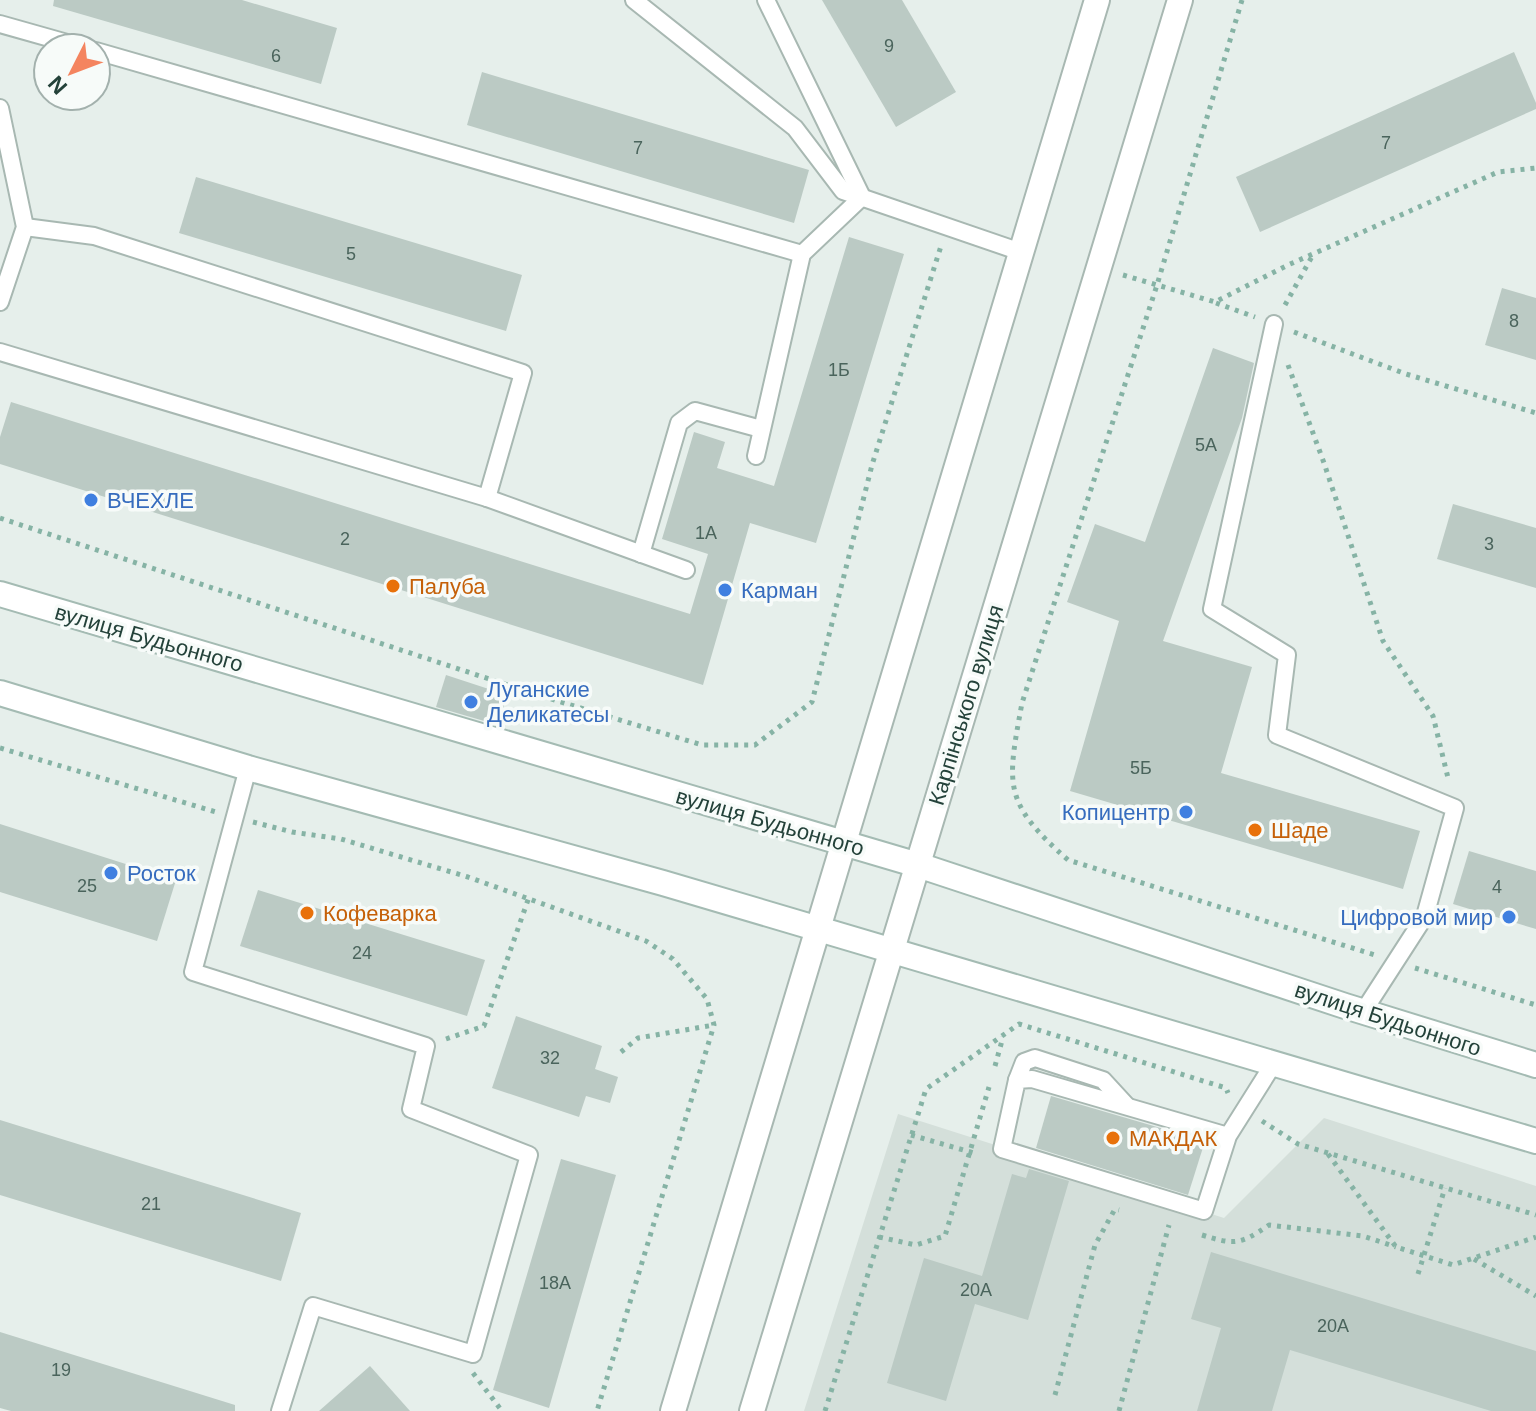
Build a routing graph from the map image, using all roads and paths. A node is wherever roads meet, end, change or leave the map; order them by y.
1 (635, 0) edge
2 (766, 0) edge
3 (1097, 0) edge
4 (1180, 0) edge
5 (1242, 0) edge
6 (0, 24) edge
7 (32, 33) edge
8 (112, 56) edge
9 (0, 108) edge
10 (1536, 168) edge
11 (862, 197) junction
12 (947, 226) junction
13 (25, 227) junction
14 (1021, 252) junction
15 (1314, 253) junction
16 (802, 254) junction
17 (1099, 267) junction
18 (1157, 285) junction
19 (0, 302) edge
20 (1215, 302) junction
21 (1274, 324) junction
22 (0, 352) edge
23 (1536, 413) edge
24 (761, 429) junction
25 (756, 456) dead end
26 (487, 498) junction
27 (0, 518) edge
28 (641, 554) junction
29 (686, 570) dead end
30 (0, 594) edge
31 (0, 693) edge
32 (0, 748) edge
33 (248, 768) junction
34 (1455, 808) junction
35 (235, 818) junction
36 (844, 843) junction
37 (918, 865) junction
38 (529, 897) junction
39 (818, 929) junction
40 (892, 951) junction
41 (1395, 962) junction
42 (1536, 1005) edge
43 (1363, 1012) junction
44 (714, 1025) junction
45 (1004, 1035) dead end
46 (426, 1046) junction
47 (621, 1052) dead end
48 (1274, 1063) junction
49 (1536, 1065) edge
50 (1228, 1136) junction
51 (1536, 1141) edge
52 (1327, 1153) dead end
53 (1445, 1188) dead end
54 (1129, 1213) dead end
55 (1156, 1221) dead end
56 (1169, 1225) junction
57 (1182, 1229) dead end
58 (1194, 1233) dead end
59 (879, 1237) dead end
60 (1536, 1237) edge
61 (1396, 1247) junction
62 (1424, 1256) junction
63 (1473, 1258) junction
64 (1418, 1274) dead end
65 (1536, 1296) edge
66 (454, 1348) junction
67 (1055, 1395) dead end
68 (280, 1411) edge
69 (502, 1411) edge
70 (597, 1411) edge
71 (673, 1411) edge
72 (752, 1411) edge
73 (1119, 1411) edge

1 - 11 lane
2 - 11 lane
3 - 14 main road
4 - 17 main road, Карпінського вулиця
5 - 18 path
6 - 7 lane
8 - 16 lane
9 - 13 lane
10 - 15 path
11 - 12 lane
11 - 16 lane
12 - 14 lane
12 - 27 path
13 - 19 lane
13 - 26 lane
14 - 36 main road
15 - 20 path
15 - 21 path
16 - 24 lane
17 - 18 path
17 - 37 main road, Карпінського вулиця
18 - 20 path
18 - 41 path
20 - 21 path
21 - 23 path
21 - 34 path
21 - 34 lane
22 - 26 lane
24 - 25 lane
24 - 28 lane
26 - 28 lane
28 - 29 lane
30 - 36 main road, вулиця Будьонного
31 - 33 main road
32 - 35 path
33 - 35 lane
33 - 39 main road
34 - 41 lane
35 - 38 path
35 - 46 lane
36 - 37 main road, вулиця Будьонного
36 - 39 main road
37 - 40 main road, Карпінського вулиця
37 - 43 main road, вулиця Будьонного
38 - 44 path
38 - 46 path
39 - 40 main road
39 - 71 main road
40 - 48 main road
40 - 72 main road, Карпінського вулиця
41 - 42 path
41 - 43 lane
43 - 49 main road, вулиця Будьонного
44 - 47 path
44 - 70 path
45 - 59 path
46 - 66 lane
48 - 50 lane
48 - 51 main road
50 - 50 lane
52 - 61 path
53 - 62 path
54 - 67 path
55 - 56 path
56 - 57 path
56 - 73 path
58 - 61 path
60 - 63 path
61 - 62 path
62 - 63 path
62 - 64 path
63 - 65 path
66 - 68 lane
66 - 69 path

